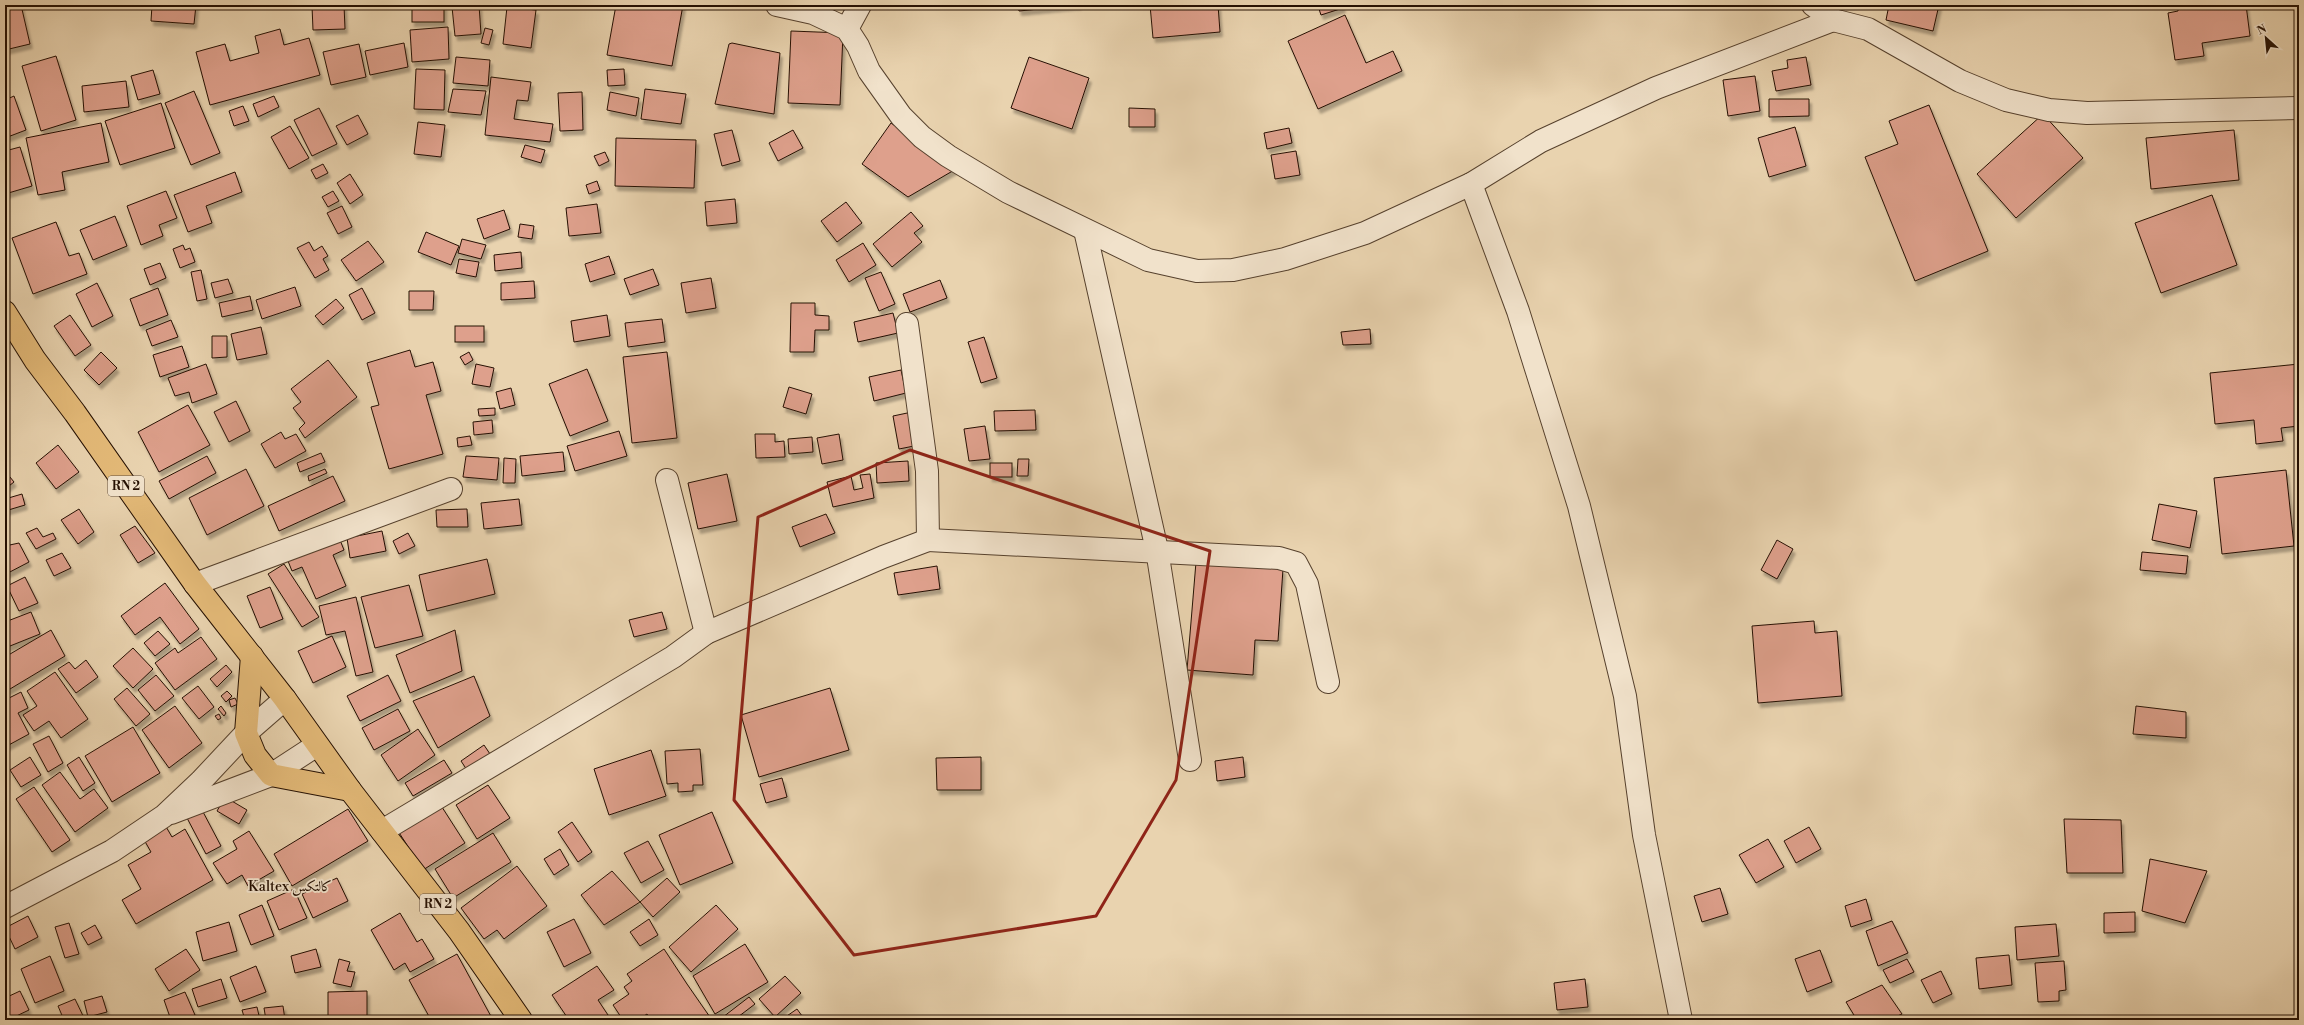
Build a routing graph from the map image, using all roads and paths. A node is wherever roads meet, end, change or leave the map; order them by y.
1 (778, 5) edge
2 (860, 5) edge
3 (1813, 5) edge
4 (1833, 20) junction
5 (847, 29) junction
6 (2299, 108) edge
7 (1471, 184) junction
8 (1085, 230) junction
9 (5, 312) edge
10 (907, 324) dead end
11 (667, 480) dead end
12 (451, 489) dead end
13 (928, 540) junction
14 (1157, 550) junction
15 (195, 584) junction
16 (706, 633) junction
17 (252, 656) junction
18 (1328, 682) dead end
19 (285, 699) junction
20 (246, 733) junction
21 (317, 745) junction
22 (1190, 760) dead end
23 (271, 776) junction
24 (350, 790) junction
25 (164, 816) junction
26 (382, 831) junction
27 (5, 907) edge
28 (521, 1020) edge
29 (1680, 1020) edge

1 - 5 street
2 - 5 street
3 - 4 street
4 - 6 street
4 - 7 street
5 - 8 street
7 - 8 street
7 - 29 street
8 - 14 street
9 - 15 main road, RN 2
10 - 13 street
11 - 16 street
12 - 15 street
13 - 14 street
13 - 16 street
14 - 18 street
14 - 22 street
15 - 17 main road, RN 2
16 - 26 street
17 - 19 main road, RN 2
17 - 20 main road
19 - 20 street
19 - 21 main road, RN 2
20 - 23 main road
20 - 25 street
21 - 23 street
21 - 24 main road, RN 2
23 - 24 main road
23 - 25 street
24 - 26 main road, RN 2
25 - 27 street
26 - 28 main road, RN 2

